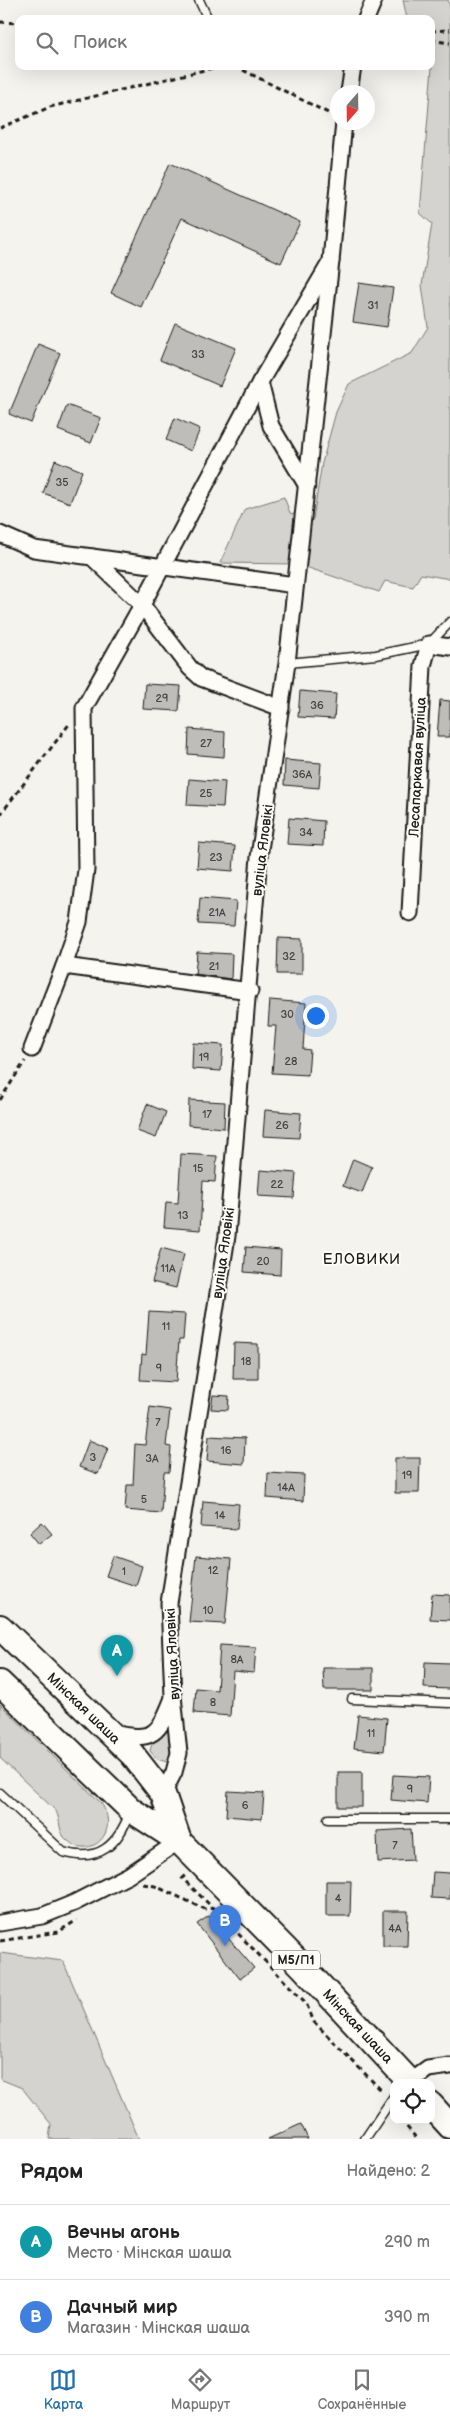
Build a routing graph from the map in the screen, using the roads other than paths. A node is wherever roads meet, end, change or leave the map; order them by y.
1 (199, 0) edge
2 (374, 0) edge
3 (206, 15) edge
4 (368, 15) edge
5 (352, 70) edge
6 (350, 85) edge
7 (343, 130) edge
8 (331, 261) junction
9 (260, 382) junction
10 (307, 486) junction
11 (0, 534) edge
12 (92, 557) junction
13 (162, 567) junction
14 (295, 585) junction
15 (142, 606) junction
16 (450, 622) edge
17 (429, 644) junction
18 (450, 647) edge
19 (287, 663) junction
20 (281, 708) junction
21 (410, 913) dead end
22 (64, 966) junction
23 (250, 990) junction
24 (32, 1049) road end
25 (0, 1627) edge
26 (0, 1683) edge
27 (173, 1696) junction
28 (352, 1699) dead end
29 (450, 1703) edge
30 (110, 1732) junction
31 (0, 1793) edge
32 (163, 1794) junction
33 (131, 1810) junction
34 (328, 1819) dead end
35 (450, 1819) edge
36 (178, 1841) junction
37 (0, 1923) edge
38 (450, 2066) edge
39 (394, 2079) edge
40 (416, 2079) edge
41 (390, 2106) edge
42 (435, 2109) edge
43 (450, 2126) edge
44 (365, 2139) edge

1 - 3 lane
2 - 4 street
5 - 6 street
7 - 8 street, вуліца Яловікі
8 - 9 street
8 - 10 street, вуліца Яловікі
9 - 10 street
9 - 13 street
10 - 14 street, вуліца Яловікі
11 - 12 street
12 - 13 street
12 - 15 street
13 - 14 street
13 - 15 street
14 - 19 street, вуліца Яловікі
15 - 20 street
15 - 22 street
16 - 17 lane
17 - 18 street
17 - 19 lane
17 - 21 street, Лесапаркавая вуліца
19 - 20 street, вуліца Яловікі
20 - 23 street, вуліца Яловікі
22 - 23 street
22 - 24 street
23 - 27 street, вуліца Яловікі
25 - 30 main road, Мінская шаша / М5/П1
26 - 33 main road, М5/П1
27 - 30 street
27 - 32 street, вуліца Яловікі
28 - 29 lane
30 - 32 main road, Мінская шаша / М5/П1
31 - 33 lane
32 - 33 main road
32 - 36 main road, М5/П1
33 - 36 main road, М5/П1
34 - 35 lane
36 - 37 street
36 - 39 main road, Мінская шаша / М5/П1
38 - 40 street
41 - 44 lane
42 - 43 main road

